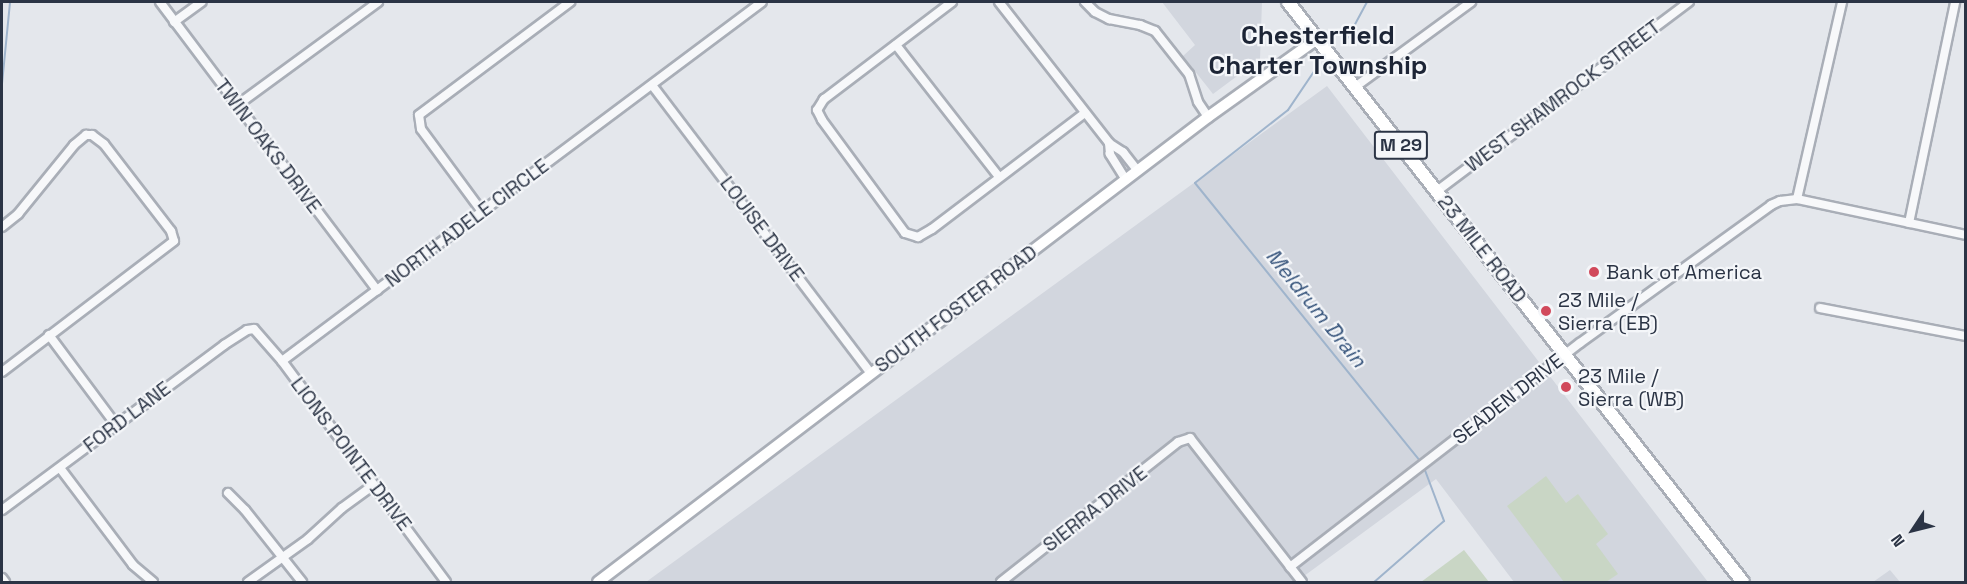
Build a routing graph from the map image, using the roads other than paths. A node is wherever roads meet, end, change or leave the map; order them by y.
1 (160, 2) edge
2 (202, 2) edge
3 (378, 2) edge
4 (570, 2) edge
5 (762, 2) edge
6 (952, 2) edge
7 (999, 2) edge
8 (1085, 2) edge
9 (1288, 2) edge
10 (1471, 2) edge
11 (1689, 2) edge
12 (1842, 2) edge
13 (1955, 2) edge
14 (174, 22) junction
15 (1317, 39) junction
16 (896, 45) junction
17 (652, 85) junction
18 (1355, 87) junction
19 (236, 106) junction
20 (1085, 113) junction
21 (1208, 117) junction
22 (1109, 143) junction
23 (1138, 171) junction
24 (999, 177) junction
25 (1126, 180) junction
26 (1437, 191) junction
27 (1797, 200) junction
28 (483, 213) junction
29 (1909, 223) junction
30 (2, 227) edge
31 (1965, 235) edge
32 (377, 290) junction
33 (1820, 308) dead end
34 (254, 329) joint
35 (49, 335) junction
36 (1965, 336) edge
37 (1564, 355) junction
38 (282, 361) junction
39 (2, 372) edge
40 (871, 373) junction
41 (116, 425) junction
42 (60, 468) junction
43 (374, 485) junction
44 (228, 493) dead end
45 (2, 510) edge
46 (284, 558) junction
47 (1290, 567) junction
48 (2, 578) edge
49 (4, 582) edge
50 (153, 582) edge
51 (248, 582) edge
52 (302, 582) edge
53 (446, 582) edge
54 (598, 582) edge
55 (1000, 582) edge
56 (1302, 582) edge
57 (1743, 582) edge

1 - 14 street, TWIN OAKS DRIVE
2 - 14 street
3 - 19 street
4 - 28 street
5 - 17 street, NORTH ADELE CIRCLE
6 - 16 street
7 - 20 street
8 - 21 street
9 - 15 main road, 23 MILE ROAD / M 29
10 - 18 street
11 - 26 street, WEST SHAMROCK STREET
12 - 27 street
13 - 29 street
14 - 19 street, TWIN OAKS DRIVE
15 - 18 main road, 23 MILE ROAD / M 29
15 - 21 street, SOUTH FOSTER ROAD
16 - 24 street
16 - 24 street
17 - 28 street, NORTH ADELE CIRCLE
17 - 40 street, LOUISE DRIVE
18 - 26 main road, 23 MILE ROAD / M 29
19 - 32 street, TWIN OAKS DRIVE
20 - 22 street
20 - 24 street
21 - 23 street, SOUTH FOSTER ROAD
22 - 23 street
22 - 25 street
23 - 25 street, SOUTH FOSTER ROAD
25 - 40 street, SOUTH FOSTER ROAD
26 - 37 main road, 23 MILE ROAD / M 29
27 - 29 street, SEADEN DRIVE
27 - 37 street, SEADEN DRIVE
28 - 32 street, NORTH ADELE CIRCLE
29 - 31 street, SEADEN DRIVE
30 - 35 street
32 - 38 street, NORTH ADELE CIRCLE
33 - 36 street
34 - 38 street, LIONS POINTE DRIVE
34 - 41 street, FORD LANE
35 - 39 street
35 - 41 street
37 - 47 street, SEADEN DRIVE
37 - 57 main road, 23 MILE ROAD / M 29
38 - 43 street, LIONS POINTE DRIVE
40 - 54 street, SOUTH FOSTER ROAD
41 - 42 street, FORD LANE
42 - 45 street, FORD LANE
42 - 50 street
43 - 46 street
43 - 53 street, LIONS POINTE DRIVE
44 - 46 street
46 - 51 street
46 - 52 street
47 - 55 street, SIERRA DRIVE
47 - 56 street
48 - 49 street

